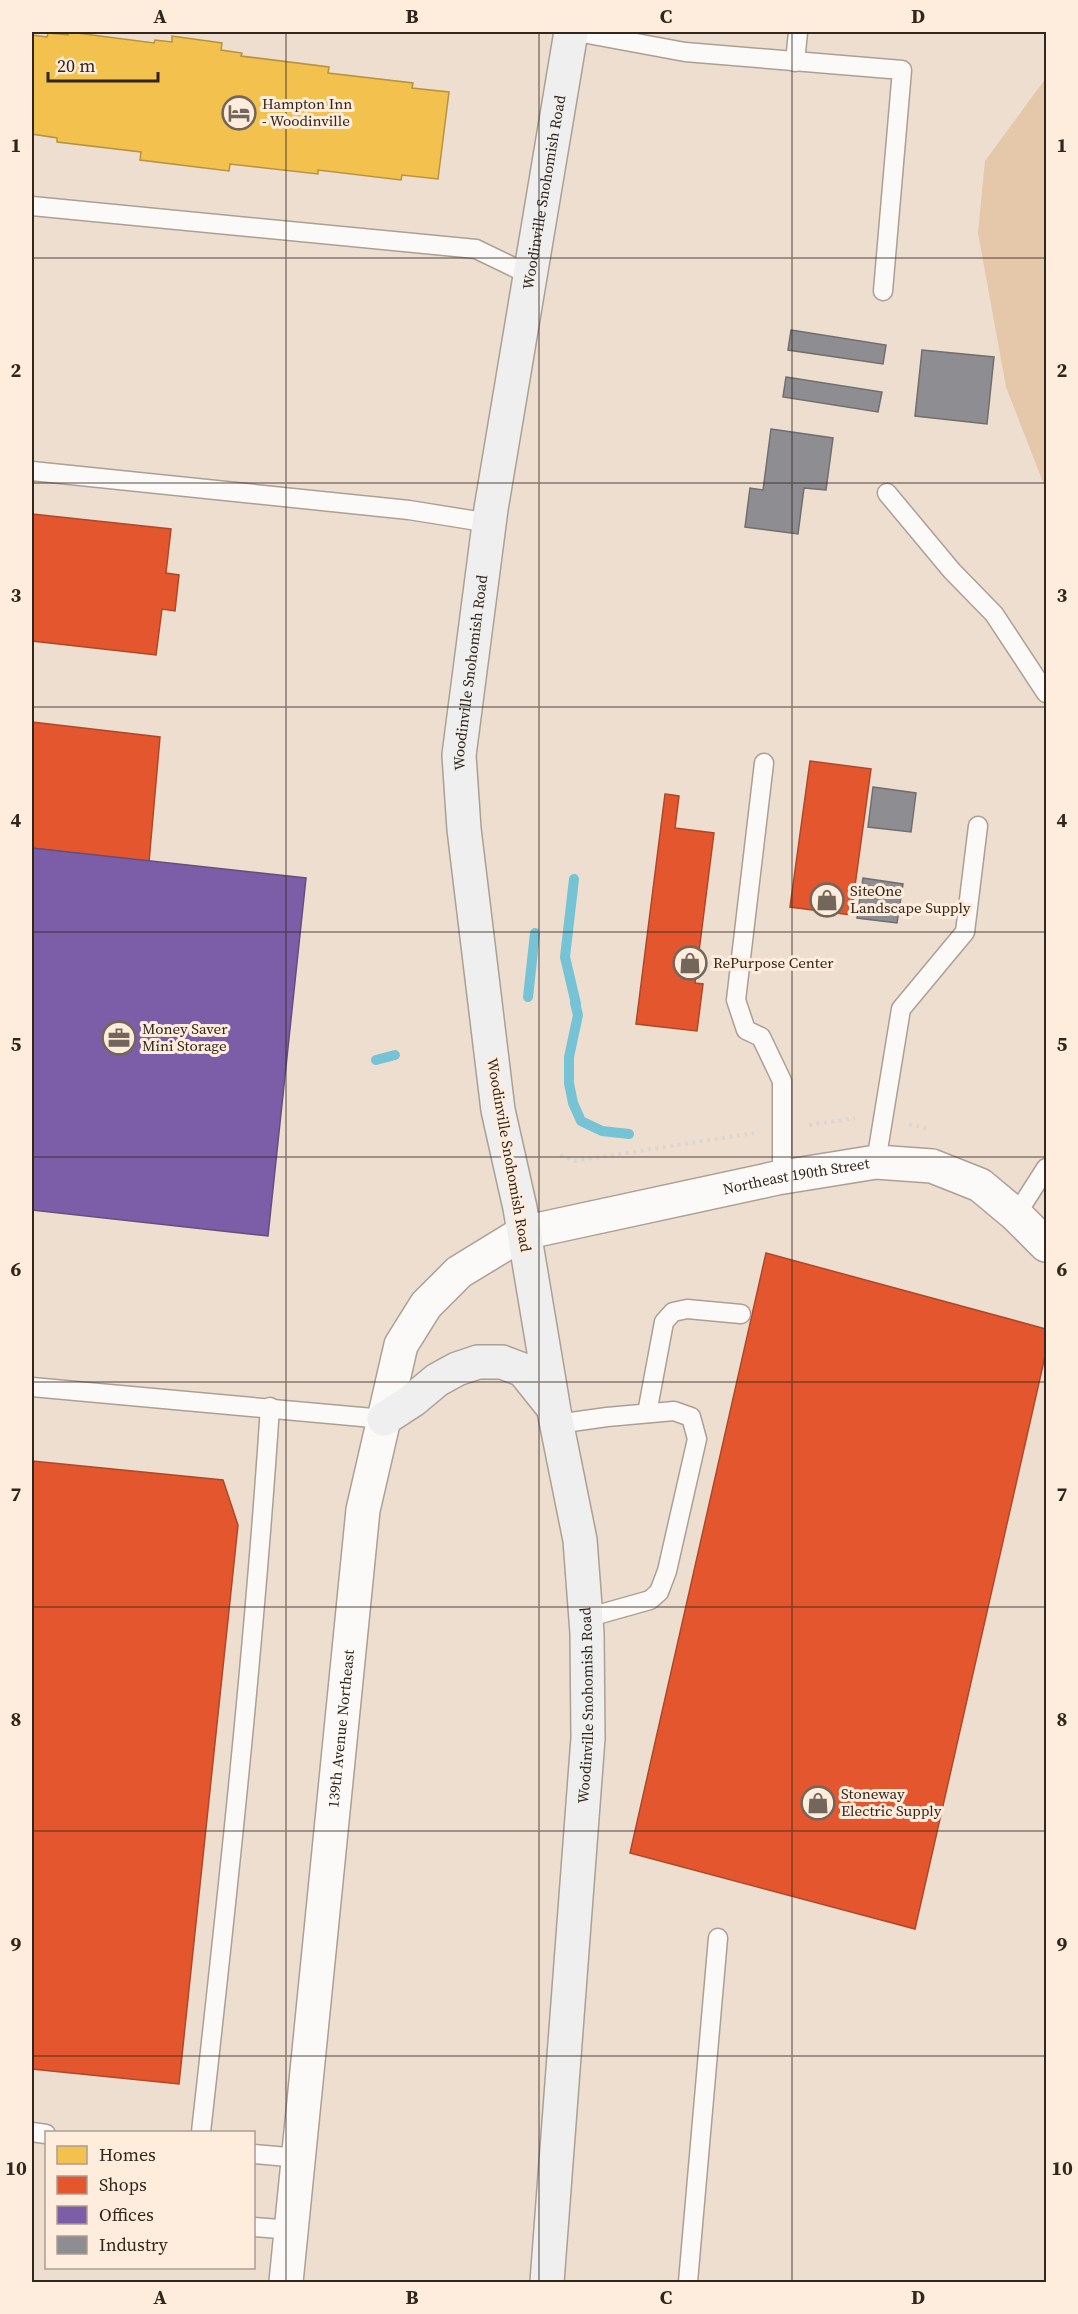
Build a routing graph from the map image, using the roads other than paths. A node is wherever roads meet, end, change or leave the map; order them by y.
1 (571, 32) edge
2 (577, 32) edge
3 (798, 32) edge
4 (795, 62) junction
5 (32, 206) edge
6 (530, 275) junction
7 (883, 291) dead end
8 (32, 471) edge
9 (887, 493) dead end
10 (490, 523) junction
11 (1047, 693) edge
12 (764, 763) dead end
13 (978, 826) dead end
14 (876, 1162) junction
15 (1047, 1168) edge
16 (782, 1177) junction
17 (1016, 1215) junction
18 (523, 1233) junction
19 (1047, 1245) edge
20 (741, 1314) dead end
21 (32, 1387) edge
22 (270, 1407) junction
23 (647, 1413) junction
24 (555, 1418) junction
25 (384, 1419) junction
26 (586, 1618) junction
27 (718, 1938) dead end
28 (201, 2131) edge
29 (255, 2154) edge
30 (299, 2158) junction
31 (255, 2227) edge
32 (292, 2230) junction
33 (286, 2283) edge
34 (548, 2283) edge
35 (688, 2283) edge

1 - 6 main road, Woodinville Snohomish Road
2 - 4 lane
3 - 4 lane
4 - 7 lane
5 - 6 lane
6 - 10 main road, Woodinville Snohomish Road
8 - 10 lane
9 - 11 lane
10 - 18 main road, Woodinville Snohomish Road
12 - 16 lane
13 - 14 lane
14 - 16 street, Northeast 190th Street
14 - 17 street, Northeast 190th Street
15 - 17 lane
16 - 18 street, Northeast 190th Street
17 - 19 street, Northeast 190th Street
18 - 24 main road, Woodinville Snohomish Road
18 - 25 street, 139th Avenue Northeast
20 - 23 lane
21 - 22 lane
22 - 25 lane
22 - 28 lane
23 - 24 lane
23 - 26 lane
24 - 25 main road
24 - 26 main road, Woodinville Snohomish Road
25 - 30 street, 139th Avenue Northeast
26 - 34 main road, Woodinville Snohomish Road
27 - 35 lane
29 - 30 lane
30 - 32 street, 139th Avenue Northeast
31 - 32 lane
32 - 33 street, 139th Avenue Northeast

